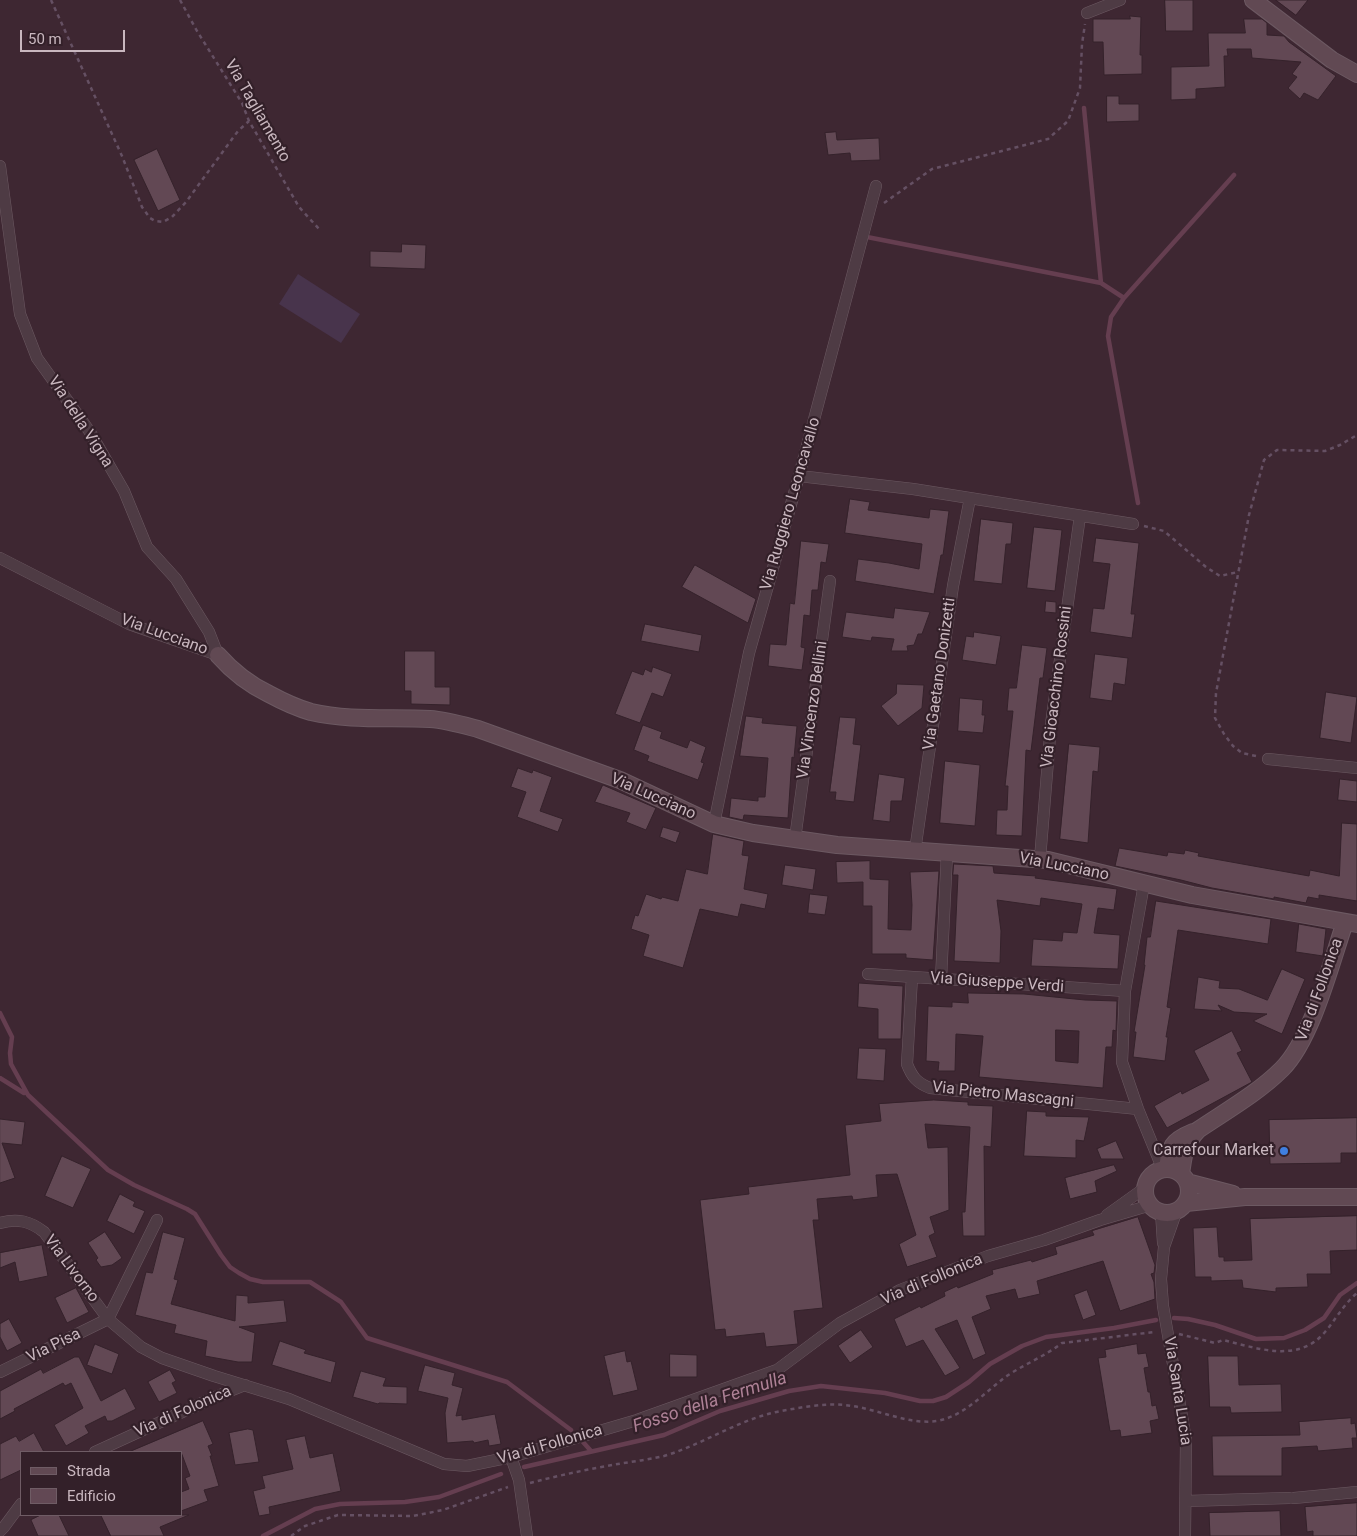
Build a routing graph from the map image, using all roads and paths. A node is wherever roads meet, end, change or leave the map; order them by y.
1 (50, 0) edge
2 (180, 0) edge
3 (1120, 0) edge
4 (1253, 0) edge
5 (1087, 13) joint
6 (1357, 74) edge
7 (249, 121) junction
8 (0, 166) edge
9 (876, 186) dead end
10 (869, 214) junction
11 (319, 229) dead end
12 (1357, 434) edge
13 (799, 476) junction
14 (970, 498) junction
15 (1080, 516) junction
16 (1133, 524) joint
17 (0, 558) edge
18 (1238, 572) junction
19 (830, 581) dead end
20 (218, 655) junction
21 (1268, 759) joint
22 (1357, 768) edge
23 (714, 824) junction
24 (796, 839) junction
25 (915, 851) junction
26 (947, 853) junction
27 (1040, 860) junction
28 (1144, 884) junction
29 (1351, 923) edge
30 (868, 974) dead end
31 (912, 977) junction
32 (942, 979) junction
33 (1125, 991) junction
34 (1138, 1110) junction
35 (1174, 1174) junction
36 (1146, 1187) junction
37 (1245, 1197) junction
38 (1357, 1197) edge
39 (1169, 1207) junction
40 (157, 1220) dead end
41 (1100, 1220) junction
42 (0, 1223) edge
43 (1164, 1247) junction
44 (1357, 1293) edge
45 (108, 1319) junction
46 (1167, 1331) junction
47 (0, 1372) edge
48 (245, 1385) junction
49 (97, 1451) edge
50 (511, 1457) junction
51 (528, 1483) dead end
52 (506, 1488) dead end
53 (1357, 1492) edge
54 (1186, 1501) junction
55 (20, 1505) edge
56 (0, 1531) edge
57 (291, 1536) edge
58 (527, 1536) edge
59 (1185, 1536) edge

1 - 7 path
2 - 7 path, Via Tagliamento
3 - 5 street
4 - 6 street
5 - 10 path
7 - 11 path, Via Tagliamento
8 - 20 street, Via della Vigna
9 - 10 street, Via Ruggiero Leoncavallo
10 - 13 street, Via Ruggiero Leoncavallo
12 - 18 path
13 - 14 street
13 - 23 street, Via Ruggiero Leoncavallo
14 - 15 street
14 - 25 street, Via Gaetano Donizetti
15 - 16 street
15 - 27 street, Via Gioacchino Rossini
16 - 18 path
17 - 20 street, Via Lucciano
18 - 21 path
19 - 24 street, Via Vincenzo Bellini
20 - 23 street, Via Lucciano
21 - 22 street
23 - 24 street, Via Lucciano
24 - 25 street, Via Lucciano
25 - 26 street, Via Lucciano
26 - 27 street, Via Lucciano
26 - 32 street
27 - 28 street, Via Lucciano
28 - 29 street, Via Lucciano
28 - 33 street
29 - 35 street, Via di Follonica
30 - 31 street, Via Giuseppe Verdi
31 - 32 street, Via Giuseppe Verdi
31 - 34 street, Via Pietro Mascagni
32 - 33 street, Via Giuseppe Verdi
33 - 34 street
34 - 35 street
35 - 36 street
35 - 37 street
35 - 39 street
36 - 39 street
36 - 41 street, Via di Follonica
37 - 38 street
37 - 39 street
39 - 41 street, Via di Follonica
39 - 43 street, Via Santa Lucia
39 - 43 street, Via Santa Lucia
40 - 45 street
41 - 50 street, Via di Follonica
42 - 45 street, Via Livorno
43 - 46 street, Via Santa Lucia
44 - 46 path
45 - 47 street, Via Pisa
45 - 48 street, Via di Follonica
46 - 51 path
46 - 54 street, Via Santa Lucia
48 - 49 street, Via di Folonica
48 - 50 street, Via di Follonica
50 - 58 street
52 - 57 path
53 - 54 street
54 - 59 street, Via Santa Lucia
55 - 56 street

